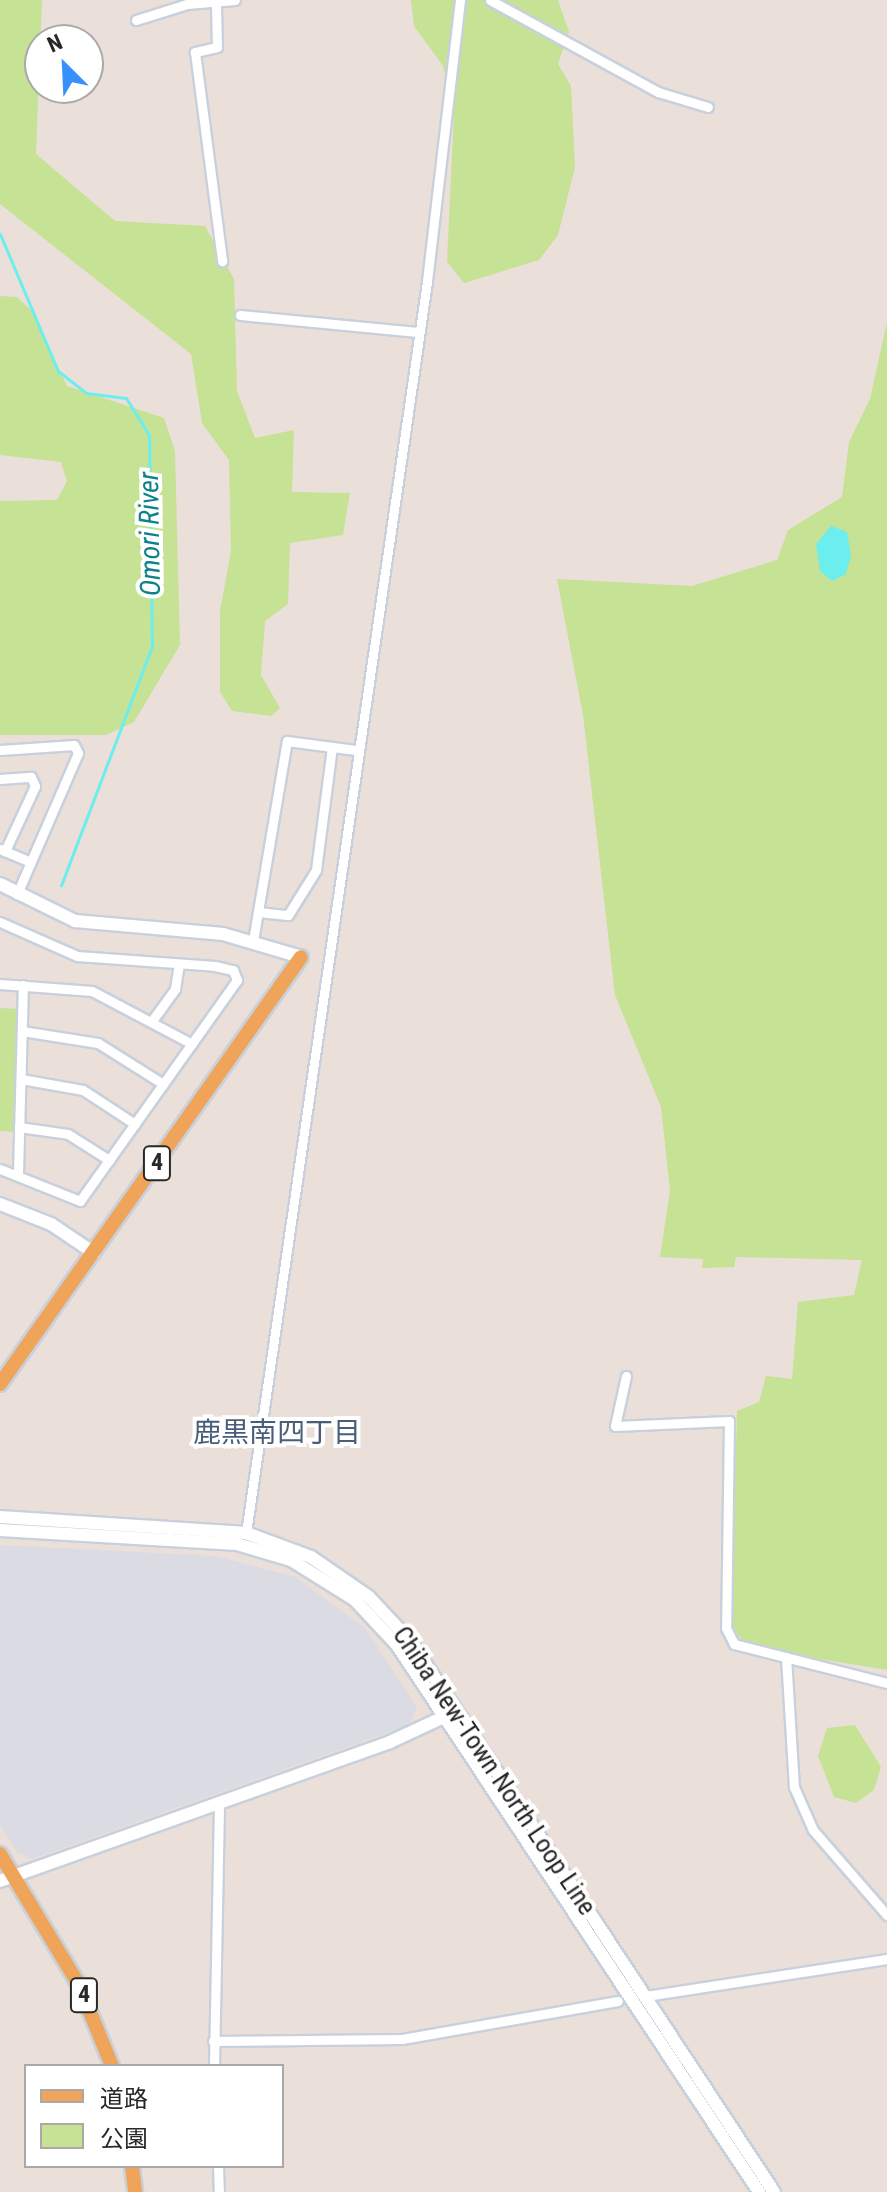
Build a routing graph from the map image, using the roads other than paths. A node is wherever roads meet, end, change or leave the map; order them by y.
1 (235, 0) edge
2 (460, 0) edge
3 (490, 0) edge
4 (201, 3) edge
5 (216, 7) junction
6 (136, 20) dead end
7 (708, 107) dead end
8 (222, 261) dead end
9 (240, 315) dead end
10 (418, 332) junction
11 (332, 747) junction
12 (0, 750) edge
13 (355, 750) junction
14 (0, 779) edge
15 (3, 850) edge
16 (30, 862) junction
17 (0, 884) edge
18 (17, 894) junction
19 (258, 912) junction
20 (0, 922) edge
21 (253, 941) junction
22 (301, 957) joint
23 (179, 964) junction
24 (0, 984) edge
25 (23, 985) junction
26 (154, 1018) junction
27 (22, 1031) junction
28 (192, 1044) junction
29 (21, 1079) junction
30 (163, 1084) junction
31 (135, 1124) junction
32 (19, 1127) junction
33 (109, 1160) junction
34 (0, 1169) edge
35 (18, 1173) junction
36 (0, 1204) edge
37 (94, 1253) junction
38 (626, 1376) dead end
39 (0, 1384) edge
40 (0, 1517) edge
41 (0, 1530) edge
42 (246, 1533) junction
43 (786, 1657) junction
44 (887, 1683) edge
45 (450, 1714) junction
46 (219, 1801) junction
47 (0, 1854) edge
48 (7, 1878) edge
49 (887, 1915) edge
50 (887, 1959) edge
51 (645, 1996) junction
52 (618, 2001) dead end
53 (213, 2041) junction
54 (111, 2064) edge
55 (214, 2064) edge
56 (132, 2168) edge
57 (218, 2168) edge
58 (135, 2192) edge
59 (219, 2192) edge
60 (759, 2192) edge
61 (774, 2192) edge

1 - 5 street
2 - 10 street
3 - 7 street
4 - 5 street
4 - 6 street
5 - 8 street
9 - 10 street
10 - 13 street
11 - 13 street
11 - 19 street
11 - 19 street
12 - 16 street
13 - 42 street
14 - 15 street
15 - 16 street
16 - 18 street
17 - 18 main road
18 - 21 main road
19 - 21 street
20 - 23 street
21 - 22 main road
22 - 37 main road, 4
23 - 26 street
23 - 28 street
24 - 25 street
25 - 26 street
25 - 27 street
26 - 28 street
27 - 29 street
27 - 30 street
28 - 30 street
29 - 31 street
29 - 32 street
30 - 31 street
31 - 33 street
32 - 33 street
32 - 35 street
33 - 35 street
34 - 35 street
36 - 37 main road
37 - 39 main road, 4
38 - 43 street
40 - 42 main road, Chiba New-Town North Loop Line
41 - 45 main road, Chiba New-Town North Loop Line
42 - 45 main road, Chiba New-Town North Loop Line
43 - 44 street
43 - 49 street
45 - 46 main road
45 - 51 main road, Chiba New-Town North Loop Line
45 - 60 main road, Chiba New-Town North Loop Line
46 - 48 main road
46 - 53 street
47 - 48 main road, 4
48 - 54 main road, 4
50 - 51 street
51 - 61 main road, Chiba New-Town North Loop Line
52 - 53 street
53 - 55 street
56 - 58 main road
57 - 59 street

